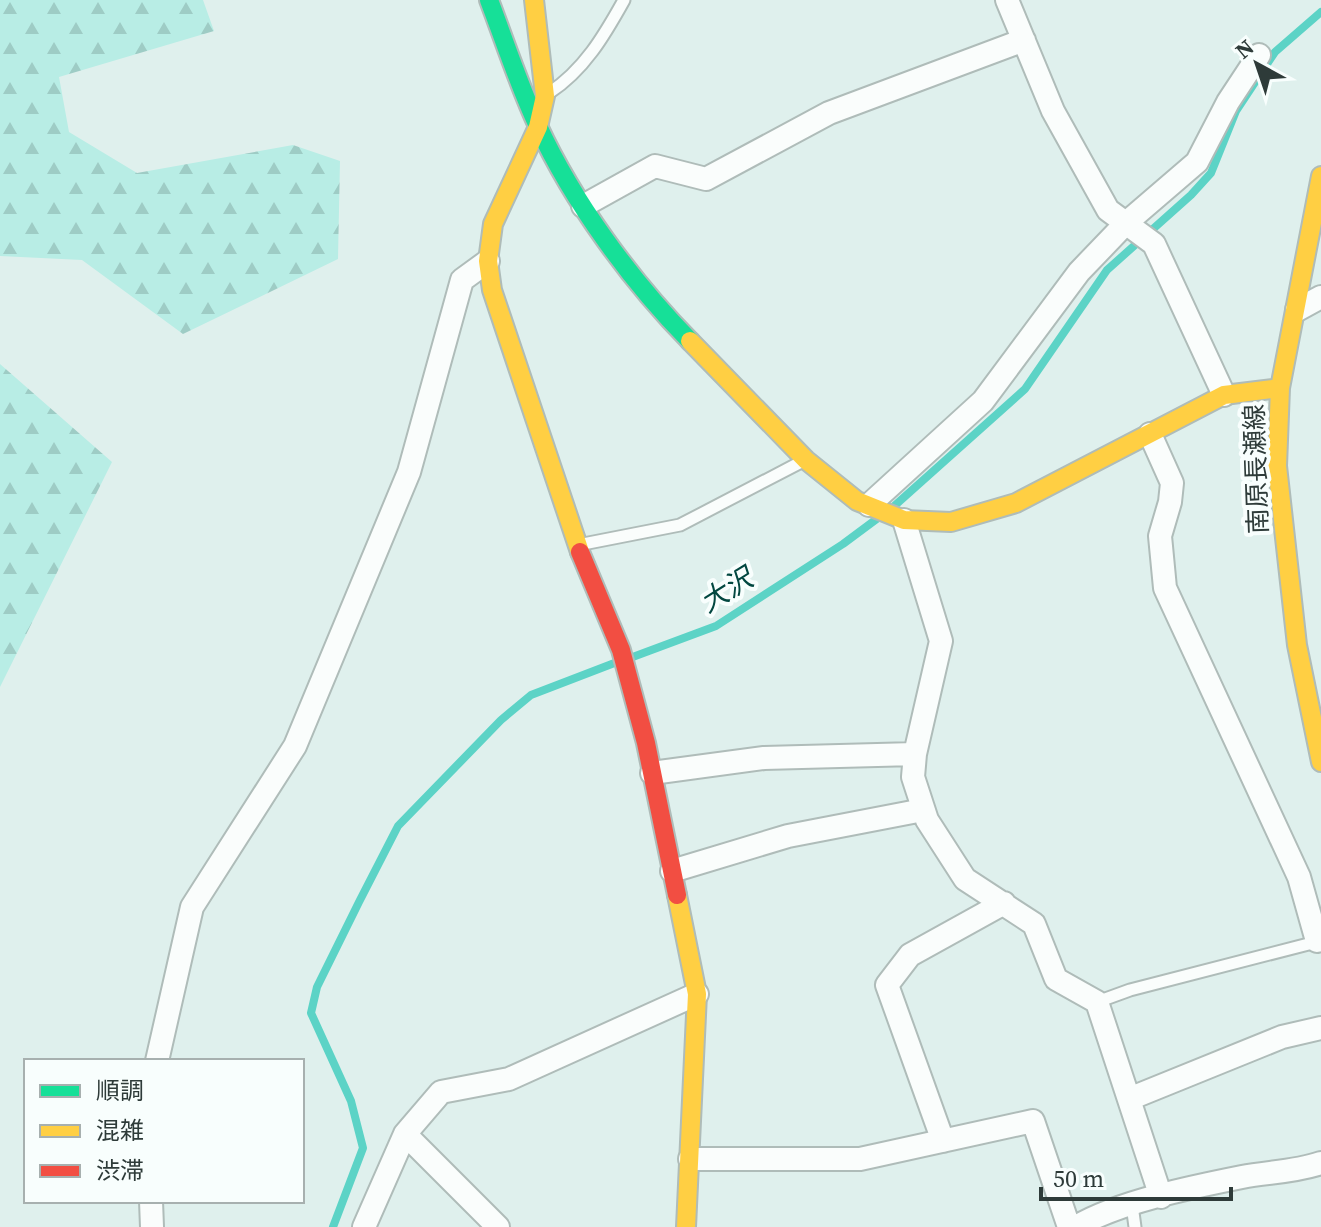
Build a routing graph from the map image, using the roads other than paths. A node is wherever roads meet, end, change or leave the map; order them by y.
1 (489, 0) edge
2 (534, 0) edge
3 (624, 0) edge
4 (1007, 0) edge
5 (1024, 40) junction
6 (1259, 55) dead end
7 (545, 96) junction
8 (538, 127) junction
9 (1321, 176) edge
10 (583, 206) junction
11 (1126, 223) junction
12 (488, 261) junction
13 (1321, 297) edge
14 (1297, 310) junction
15 (1280, 388) junction
16 (1224, 395) junction
17 (1150, 434) junction
18 (806, 460) junction
19 (869, 505) junction
20 (904, 520) junction
21 (577, 545) junction
22 (915, 754) junction
23 (1321, 762) edge
24 (652, 773) junction
25 (923, 810) junction
26 (672, 871) junction
27 (1004, 903) junction
28 (1319, 941) edge
29 (697, 994) junction
30 (1097, 1002) junction
31 (1321, 1028) edge
32 (157, 1059) edge
33 (1129, 1099) junction
34 (405, 1134) junction
35 (943, 1141) junction
36 (690, 1159) junction
37 (1321, 1163) edge
38 (1161, 1197) junction
39 (151, 1203) edge
40 (1134, 1216) edge
41 (152, 1227) edge
42 (364, 1227) edge
43 (498, 1227) edge
44 (686, 1227) edge
45 (1069, 1227) edge
46 (1076, 1227) edge

1 - 8 street
2 - 7 street
3 - 7 lane
4 - 5 street
5 - 10 street
5 - 11 street
6 - 11 street
7 - 8 street
8 - 10 street
8 - 12 street
9 - 14 street, 南原長瀬線
10 - 18 street
11 - 16 street
11 - 19 street
12 - 21 street
12 - 32 street
13 - 14 street
14 - 15 street, 南原長瀬線
15 - 16 street
15 - 23 street, 南原長瀬線
16 - 17 street
17 - 20 street
17 - 28 street
18 - 19 street
18 - 21 lane
19 - 20 street
20 - 22 street
21 - 24 street
22 - 24 street
22 - 25 street
24 - 26 street
25 - 26 street
25 - 27 street
26 - 29 street
27 - 30 street
27 - 35 street
28 - 30 lane
29 - 34 street
29 - 36 street
30 - 33 street
31 - 33 street
33 - 38 street
34 - 42 street
34 - 43 street
35 - 36 street
35 - 45 street
36 - 44 street
37 - 38 street
38 - 40 street
39 - 41 street
40 - 46 street

